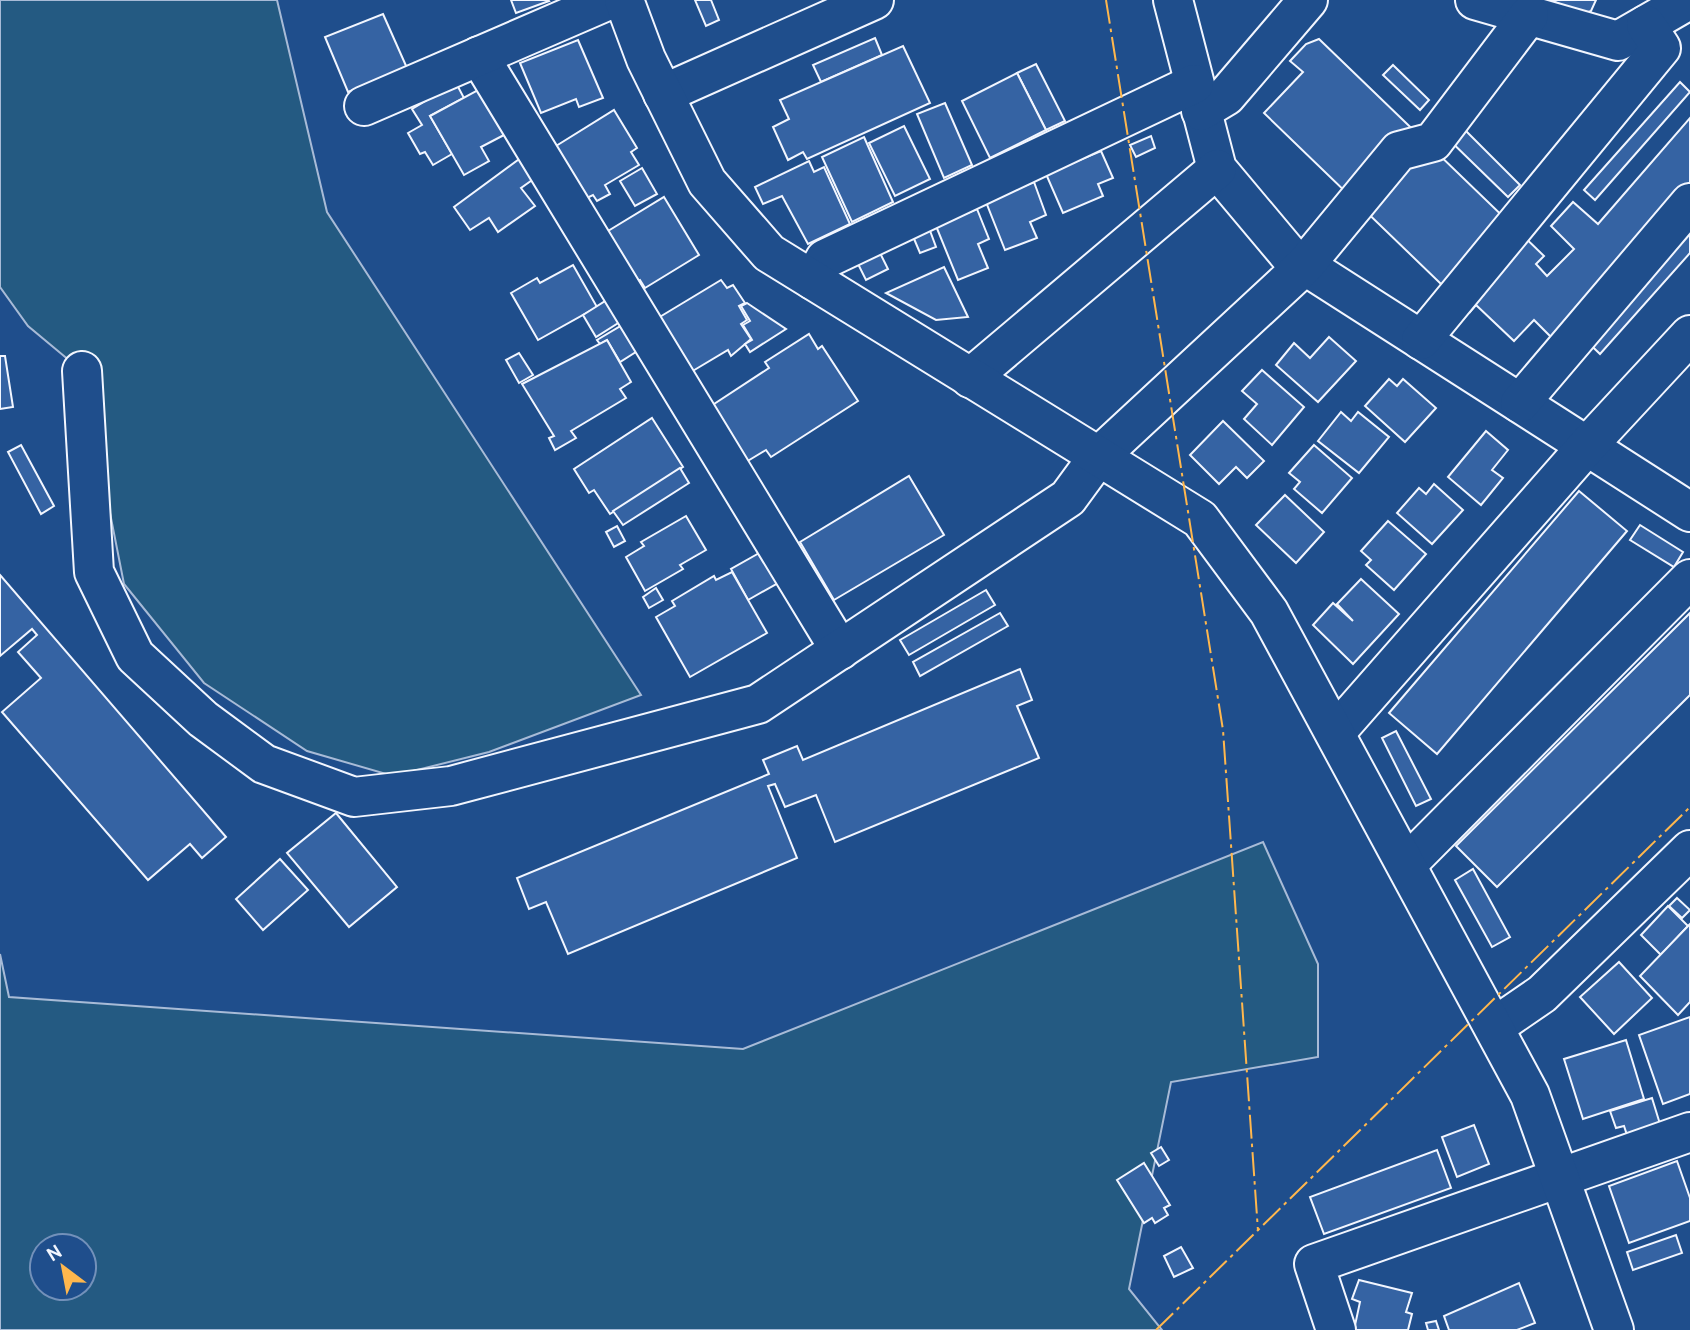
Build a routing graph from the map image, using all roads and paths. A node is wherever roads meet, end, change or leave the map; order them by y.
1 (609, 0) edge
2 (624, 0) edge
3 (874, 0) edge
4 (1173, 0) edge
5 (1308, 0) edge
6 (1475, 0) edge
7 (1689, 0) edge
8 (1529, 15) junction
9 (1646, 25) junction
10 (479, 57) junction
11 (663, 94) junction
12 (1198, 97) junction
13 (364, 106) dead end
14 (1217, 169) junction
15 (1690, 203) edge
16 (1304, 265) junction
17 (813, 280) junction
18 (1690, 335) edge
19 (1421, 340) junction
20 (82, 371) dead end
21 (970, 378) junction
22 (1520, 403) junction
23 (1587, 446) junction
24 (1098, 457) junction
25 (1690, 512) edge
26 (1690, 579) edge
27 (840, 650) junction
28 (1335, 733) junction
29 (1690, 850) edge
30 (1407, 864) junction
31 (1494, 1027) junction
32 (1690, 1132) edge
33 (1559, 1175) junction
34 (1336, 1330) edge
35 (1614, 1330) edge

1 - 10 street
2 - 11 street
3 - 11 street
4 - 12 street
5 - 12 street
6 - 8 street
7 - 9 street
8 - 9 street
8 - 16 street
9 - 19 street
10 - 13 street
10 - 27 street
11 - 17 street
12 - 14 street
12 - 17 street
14 - 16 street
14 - 21 street
15 - 22 street
16 - 19 street
16 - 24 street
17 - 21 street
18 - 23 street
19 - 22 street
20 - 27 street
21 - 24 street
22 - 23 street
23 - 25 street
23 - 28 street
24 - 27 street
24 - 28 street
26 - 30 street
28 - 30 street
29 - 31 street
30 - 31 street
31 - 33 street
32 - 33 street
33 - 34 street
33 - 35 street

